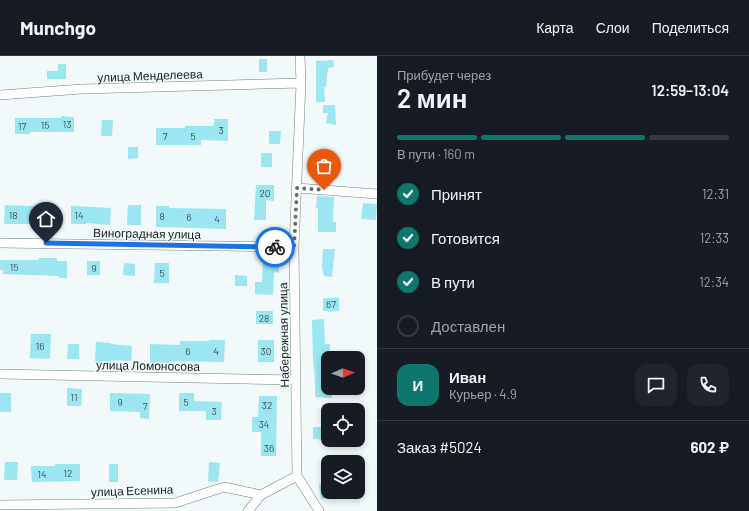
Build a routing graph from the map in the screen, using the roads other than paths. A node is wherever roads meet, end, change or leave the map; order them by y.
1 (300, 56) edge
2 (301, 83) junction
3 (0, 95) edge
4 (297, 188) junction
5 (377, 194) edge
6 (0, 243) edge
7 (294, 248) junction
8 (0, 374) edge
9 (295, 380) junction
10 (297, 476) junction
11 (261, 495) junction
12 (0, 505) edge
13 (248, 511) edge
14 (319, 511) edge

1 - 2 street, Набережная улица
2 - 3 street, улица Менделеева
2 - 4 street, Набережная улица
4 - 5 street
4 - 7 street, Набережная улица
6 - 7 street, Виноградная улица
7 - 9 street, Набережная улица
8 - 9 street, улица Ломоносова
9 - 10 street, Набережная улица
10 - 11 street
10 - 14 street
11 - 12 street, улица Есенина
11 - 13 street

